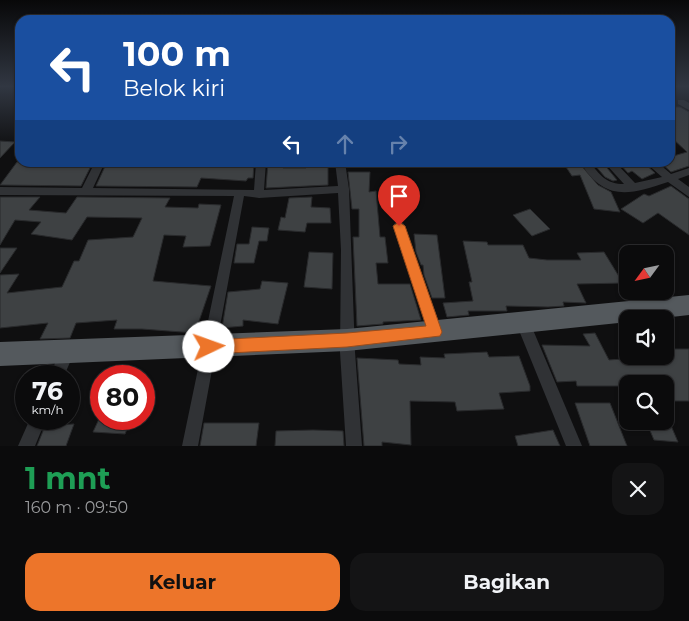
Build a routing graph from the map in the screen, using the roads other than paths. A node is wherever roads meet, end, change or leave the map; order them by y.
1 (98, 167) edge
2 (261, 167) edge
3 (341, 167) edge
4 (589, 167) edge
5 (615, 167) edge
6 (656, 167) edge
7 (689, 171) edge
8 (669, 178) junction
9 (632, 186) junction
10 (344, 189) junction
11 (0, 191) edge
12 (86, 191) junction
13 (240, 192) junction
14 (689, 193) edge
15 (259, 194) junction
16 (399, 226) dead end
17 (689, 305) edge
18 (523, 323) junction
19 (435, 332) junction
20 (347, 340) junction
21 (209, 347) junction
22 (68, 351) junction
23 (0, 354) edge
24 (61, 365) edge
25 (33, 430) edge
26 (26, 446) edge
27 (190, 446) edge
28 (354, 446) edge
29 (574, 446) edge

1 - 12 street
2 - 15 street
3 - 10 street
4 - 9 street
5 - 9 street
6 - 8 street
7 - 8 street
8 - 9 street
8 - 14 street
10 - 15 street
10 - 20 street
11 - 12 street
12 - 13 street
13 - 15 street
13 - 21 street
16 - 19 street
17 - 18 highway
18 - 19 highway
18 - 29 street
19 - 20 highway
20 - 21 highway
20 - 28 street
21 - 22 highway
21 - 27 street
22 - 23 highway
22 - 24 street
25 - 26 street

